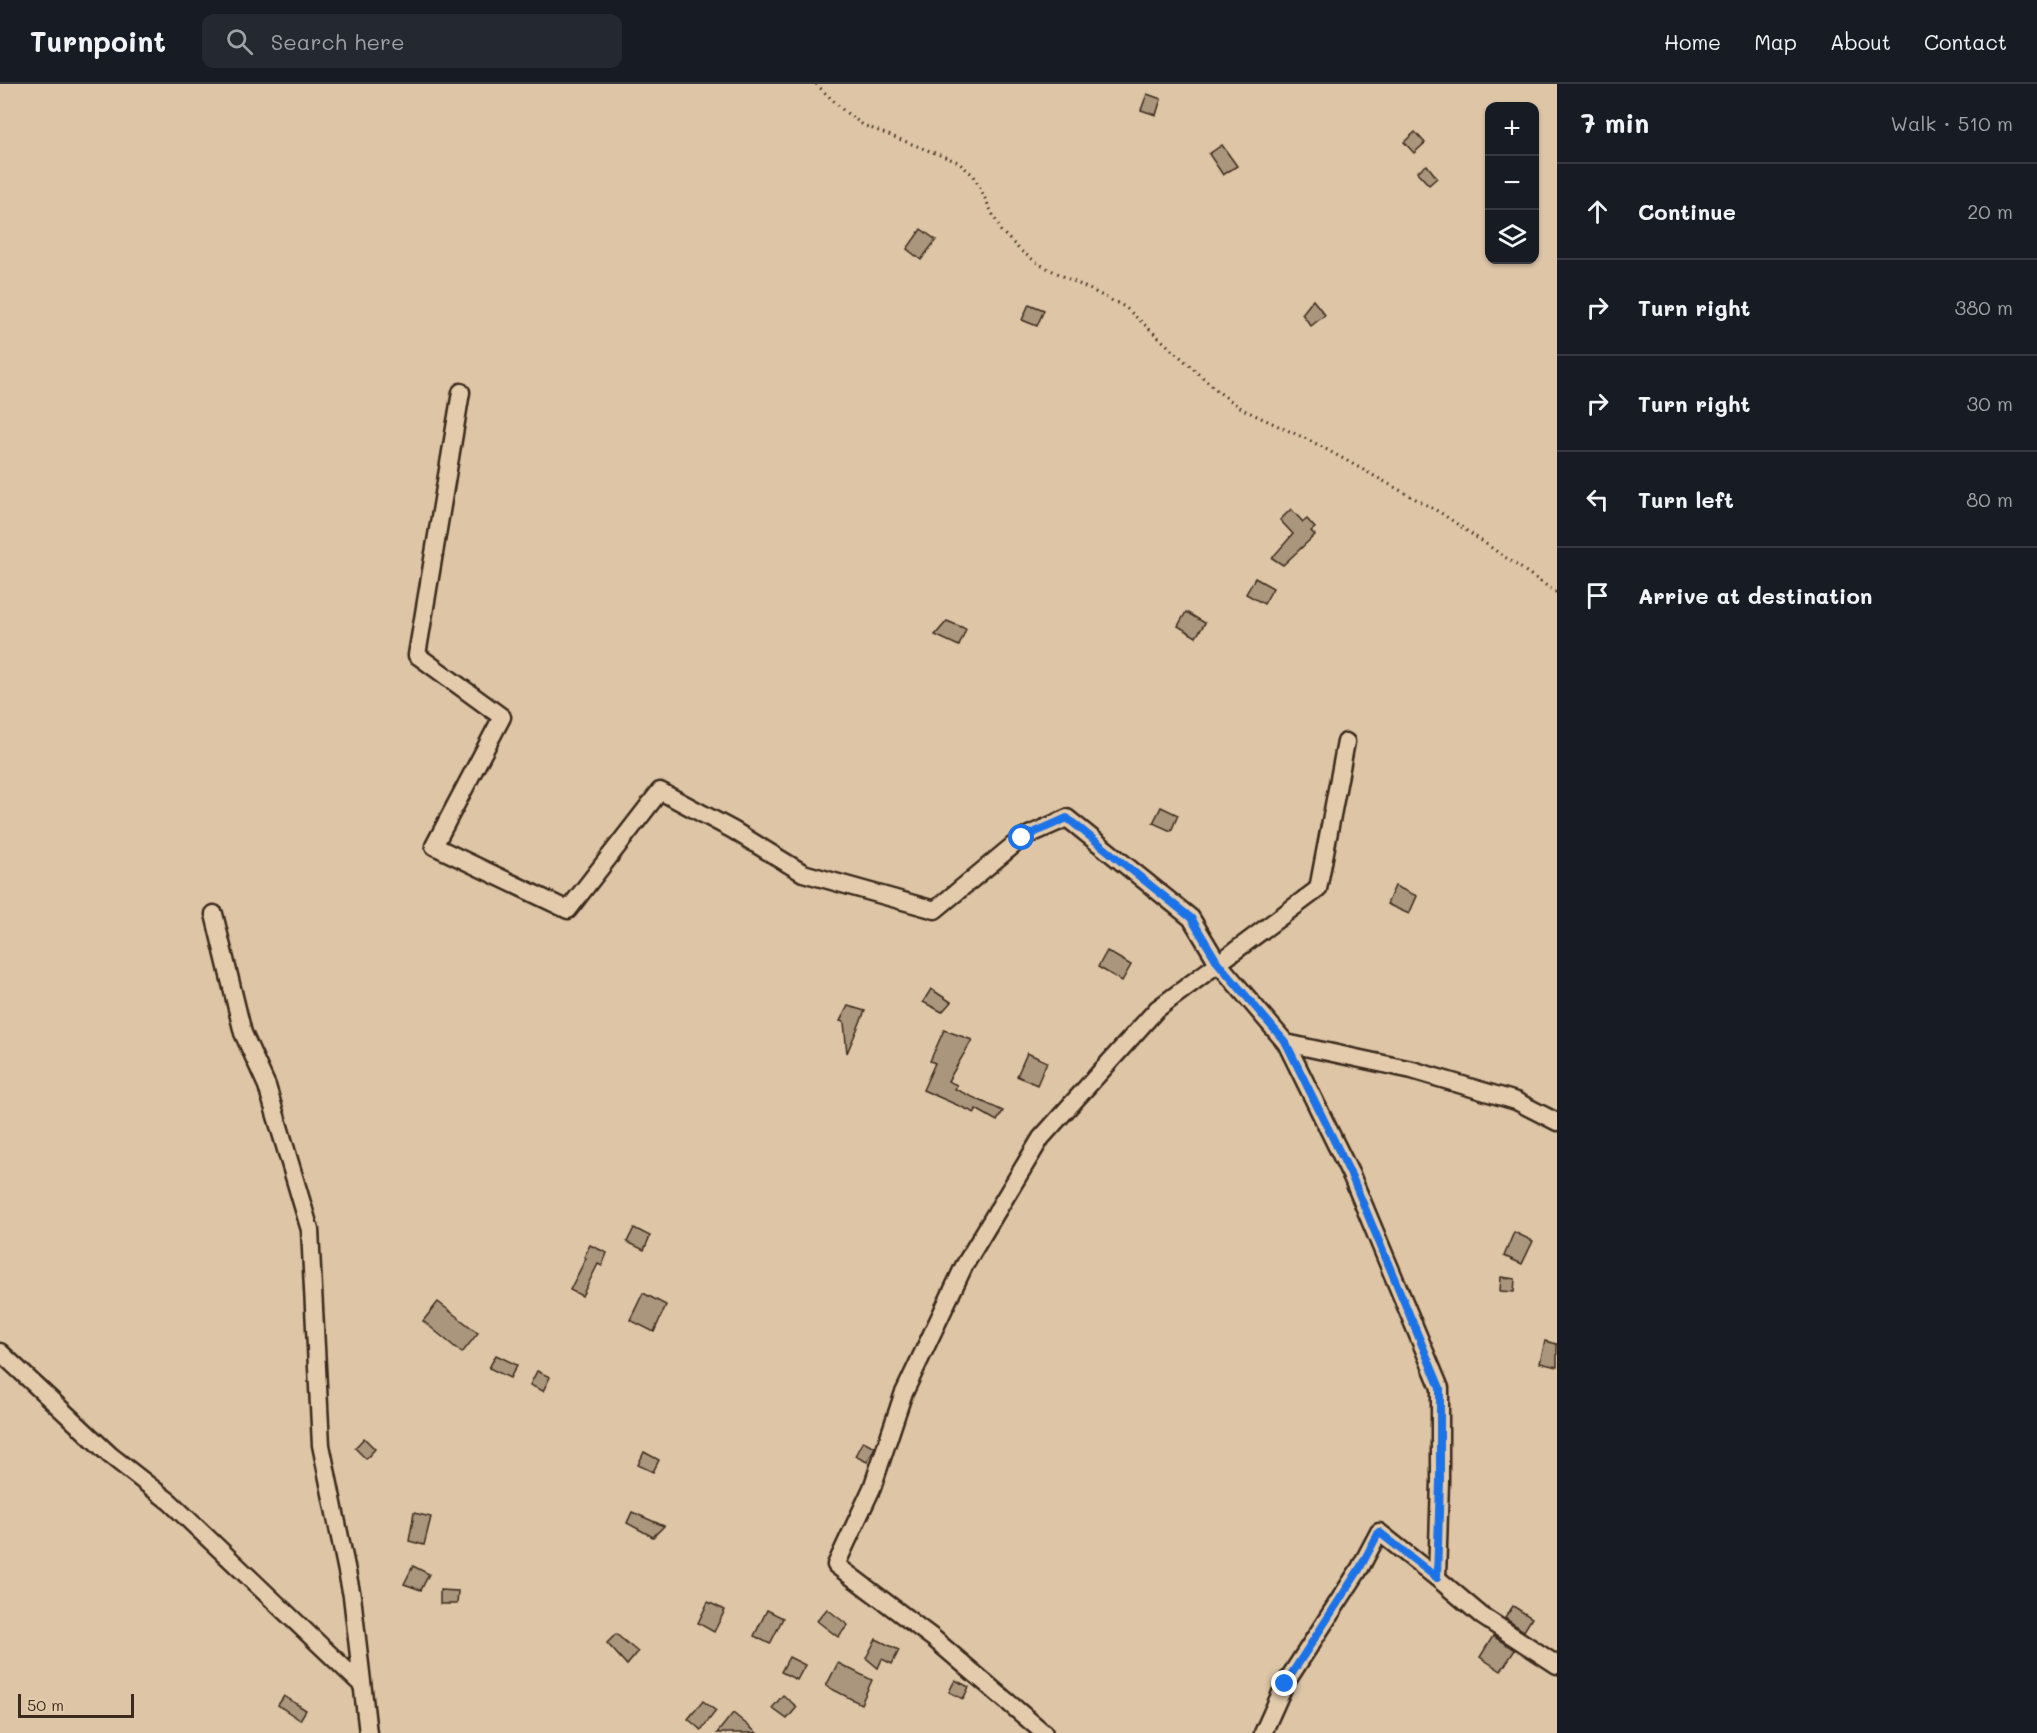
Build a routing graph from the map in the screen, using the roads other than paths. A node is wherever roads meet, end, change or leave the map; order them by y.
1 (460, 392) dead end
2 (1346, 742) dead end
3 (214, 914) dead end
4 (1218, 963) junction
5 (1286, 1043) junction
6 (1557, 1122) edge
7 (0, 1352) edge
8 (1437, 1578) junction
9 (1557, 1665) edge
10 (362, 1685) junction
11 (368, 1733) edge
12 (1044, 1733) edge
13 (1263, 1733) edge

1 - 4 street
2 - 4 street
3 - 10 street
4 - 5 street
4 - 12 street
5 - 6 street
5 - 8 street
7 - 10 street
8 - 9 street
8 - 13 street
10 - 11 street

